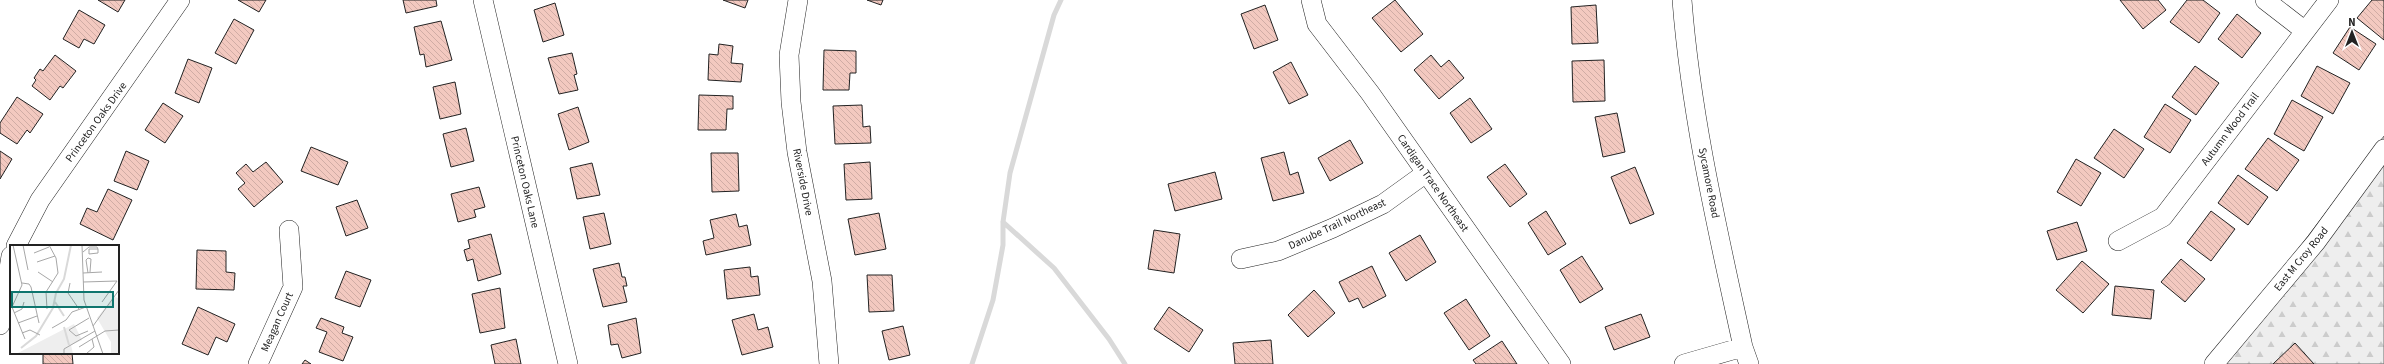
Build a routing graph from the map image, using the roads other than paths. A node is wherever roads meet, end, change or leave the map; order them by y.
1 (180, 0) edge
2 (483, 0) edge
3 (798, 0) edge
4 (1311, 0) edge
5 (1682, 0) edge
6 (2265, 0) edge
7 (2329, 0) edge
8 (2306, 30) junction
9 (2384, 149) edge
10 (1426, 174) junction
11 (289, 230) dead end
12 (2118, 241) dead end
13 (17, 245) edge
14 (0, 252) edge
15 (10, 256) edge
16 (1241, 259) dead end
17 (10, 262) edge
18 (0, 325) edge
19 (1746, 355) edge
20 (258, 364) edge
21 (568, 364) edge
22 (829, 364) edge
23 (1561, 364) edge
24 (1684, 364) edge
25 (2214, 364) edge

1 - 13 street, Princeton Oaks Drive
2 - 21 street, Princeton Oaks Lane
3 - 22 street, Riverside Drive
4 - 10 street, Cardigan Trace Northeast
5 - 19 street, Sycamore Road
6 - 8 street
7 - 8 street, Autumn Wood Trail
8 - 12 street, Autumn Wood Trail
9 - 25 street, East M Croy Road
10 - 16 street, Danube Trail Northeast
10 - 23 street, Cardigan Trace Northeast
11 - 20 street, Meagan Court
14 - 15 street
17 - 18 street
19 - 24 street

